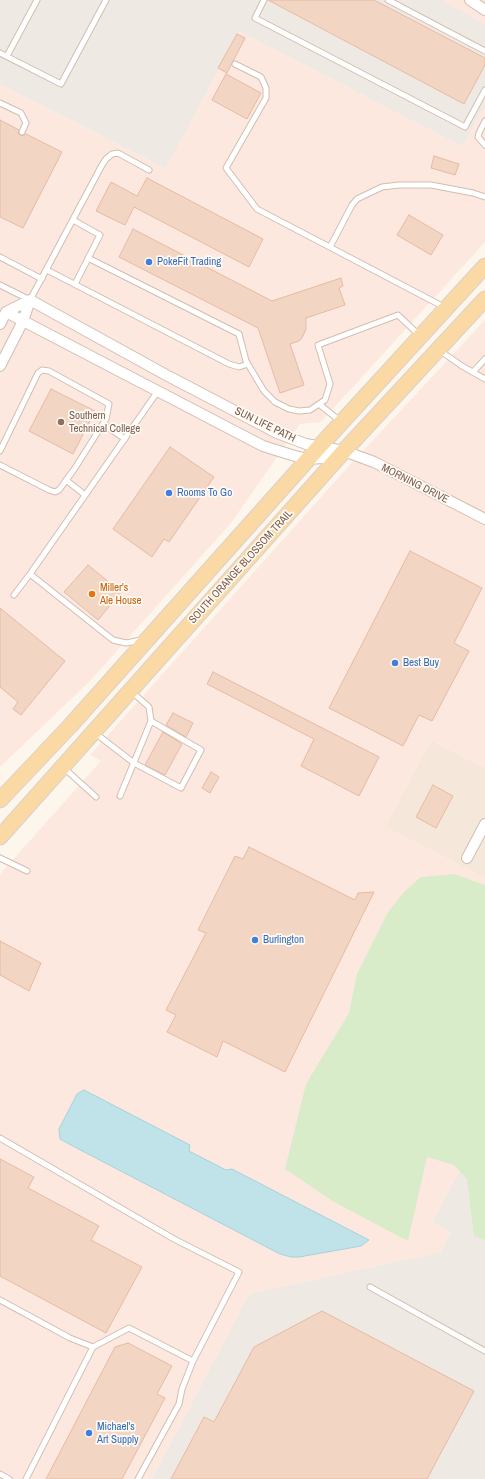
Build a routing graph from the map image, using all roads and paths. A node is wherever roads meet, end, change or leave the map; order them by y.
1 (37, 0) edge
2 (106, 0) edge
3 (264, 0) edge
4 (388, 0) edge
5 (470, 0) edge
6 (477, 0) edge
7 (398, 2) edge
8 (485, 3) edge
9 (485, 10) edge
10 (485, 51) edge
11 (0, 53) edge
12 (7, 56) junction
13 (236, 64) dead end
14 (485, 90) edge
15 (0, 103) edge
16 (485, 121) edge
17 (22, 132) dead end
18 (485, 145) edge
19 (149, 170) dead end
20 (485, 197) edge
21 (73, 220) junction
22 (330, 247) junction
23 (0, 257) edge
24 (88, 258) junction
25 (485, 266) edge
26 (47, 270) junction
27 (42, 279) junction
28 (75, 284) junction
29 (0, 285) edge
30 (485, 299) edge
31 (30, 300) junction
32 (446, 308) junction
33 (3, 310) edge
34 (23, 321) junction
35 (0, 324) edge
36 (420, 337) junction
37 (438, 349) junction
38 (485, 359) edge
39 (248, 364) junction
40 (0, 366) edge
41 (473, 372) junction
42 (168, 376) junction
43 (485, 379) edge
44 (158, 391) junction
45 (320, 404) junction
46 (341, 422) junction
47 (103, 424) junction
48 (125, 439) junction
49 (319, 447) junction
50 (0, 451) edge
51 (344, 452) junction
52 (308, 459) junction
53 (0, 465) edge
54 (66, 480) junction
55 (85, 495) junction
56 (485, 520) edge
57 (30, 574) junction
58 (14, 595) dead end
59 (148, 639) junction
60 (131, 691) junction
61 (151, 721) junction
62 (94, 732) junction
63 (134, 763) junction
64 (63, 767) junction
65 (120, 796) dead end
66 (96, 797) dead end
67 (0, 800) edge
68 (485, 824) edge
69 (0, 837) edge
70 (0, 858) edge
71 (467, 858) dead end
72 (27, 871) dead end
73 (0, 1138) edge
74 (370, 1287) dead end
75 (0, 1300) edge
76 (93, 1347) junction
77 (485, 1351) edge
78 (193, 1361) junction
79 (0, 1474) edge
80 (9, 1479) edge
81 (26, 1479) edge
82 (138, 1479) edge

1 - 12 lane
2 - 12 lane
3 - 14 lane
4 - 7 lane
5 - 9 street
6 - 8 street
7 - 10 lane
11 - 12 lane
13 - 22 lane
15 - 17 lane
16 - 18 lane
19 - 21 lane
20 - 22 lane
21 - 24 lane
21 - 26 lane
22 - 32 lane
23 - 27 lane
24 - 28 lane
24 - 39 lane
25 - 32 main road, SOUTH ORANGE BLOSSOM TRAIL
26 - 27 lane
26 - 28 lane
27 - 31 lane
28 - 39 lane
29 - 31 lane
30 - 37 main road, SOUTH ORANGE BLOSSOM TRAIL
31 - 33 street
31 - 34 street
31 - 42 street, SUN LIFE PATH
32 - 36 main road, SOUTH ORANGE BLOSSOM TRAIL
33 - 34 street, SUN LIFE PATH
33 - 35 street
34 - 40 street
34 - 44 street, SUN LIFE PATH
36 - 45 lane
36 - 46 main road, SOUTH ORANGE BLOSSOM TRAIL
37 - 41 lane
37 - 51 main road, SOUTH ORANGE BLOSSOM TRAIL
38 - 41 lane
39 - 45 lane
41 - 43 lane
42 - 44 street
42 - 49 street, SUN LIFE PATH
44 - 48 lane
44 - 52 street, SUN LIFE PATH
45 - 46 lane
46 - 49 main road, SOUTH ORANGE BLOSSOM TRAIL
47 - 48 lane
47 - 50 lane
47 - 54 lane
48 - 55 lane
49 - 51 street, SUN LIFE PATH
49 - 52 main road, SOUTH ORANGE BLOSSOM TRAIL
51 - 52 street, SUN LIFE PATH
51 - 56 street, MORNING DRIVE
51 - 60 main road, SOUTH ORANGE BLOSSOM TRAIL
52 - 59 main road, SOUTH ORANGE BLOSSOM TRAIL
53 - 54 lane
54 - 55 lane
55 - 57 lane
57 - 58 lane
57 - 59 lane
59 - 67 main road, SOUTH ORANGE BLOSSOM TRAIL
60 - 61 lane
60 - 62 main road, SOUTH ORANGE BLOSSOM TRAIL
61 - 63 lane
61 - 63 lane
62 - 63 lane
62 - 64 main road, SOUTH ORANGE BLOSSOM TRAIL
63 - 65 lane
64 - 66 lane
64 - 69 main road, SOUTH ORANGE BLOSSOM TRAIL
68 - 71 street
70 - 72 lane
73 - 78 lane
74 - 77 lane
75 - 76 lane
76 - 78 lane
76 - 81 lane
78 - 82 lane
79 - 80 lane

